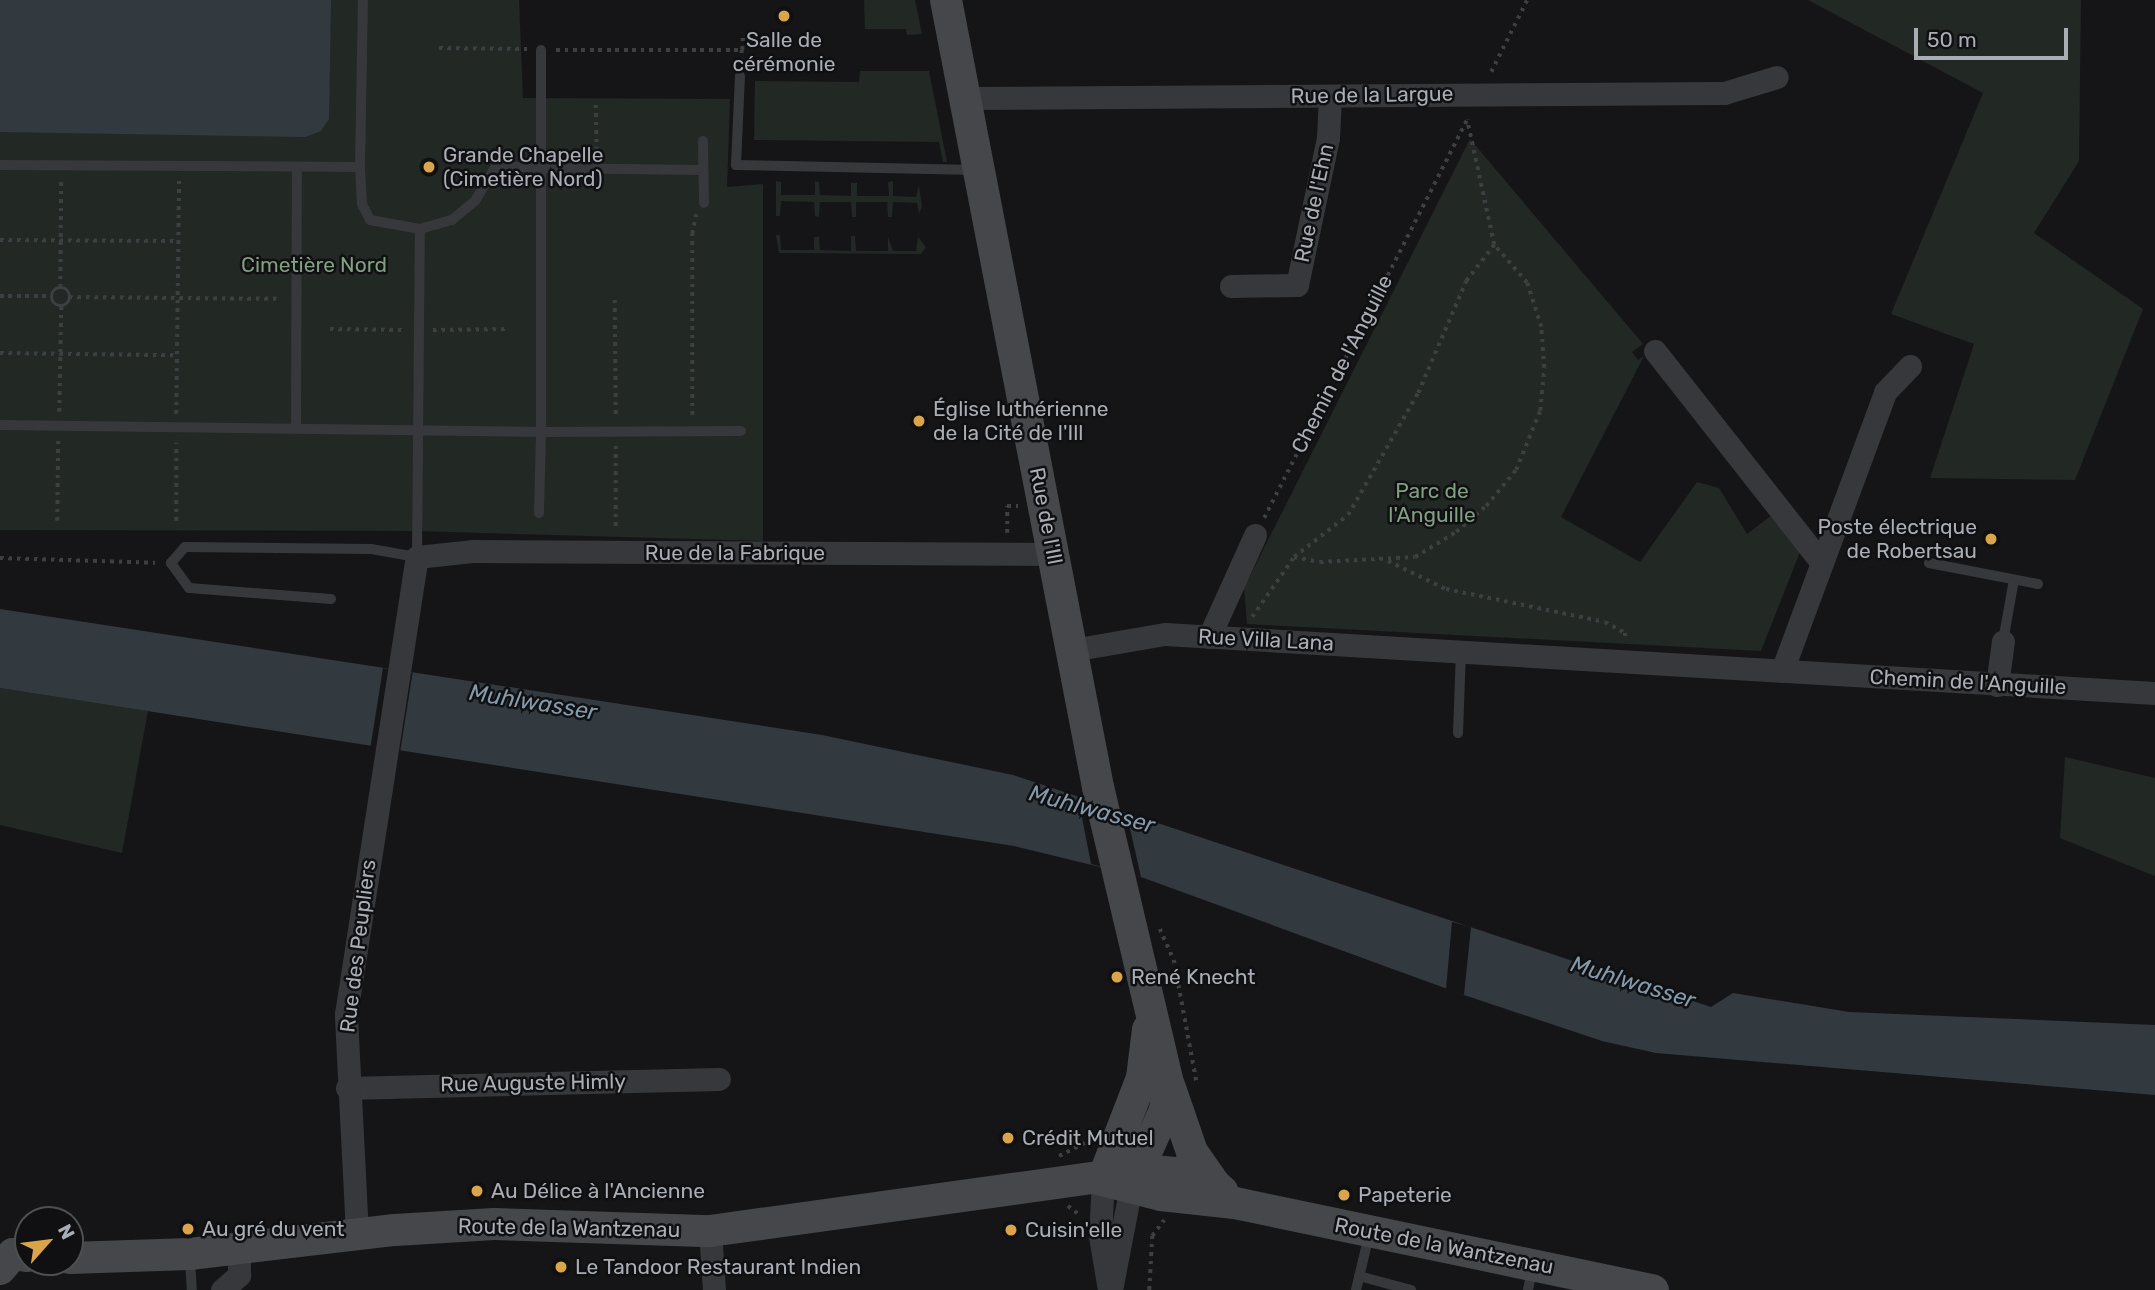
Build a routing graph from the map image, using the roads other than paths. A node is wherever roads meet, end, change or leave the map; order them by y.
1 (363, 0) edge
2 (946, 0) edge
3 (541, 50) road end
4 (740, 76) road end
5 (1777, 77) dead end
6 (1330, 96) junction
7 (965, 97) junction
8 (703, 141) dead end
9 (0, 165) edge
10 (360, 167) junction
11 (298, 168) junction
12 (541, 168) junction
13 (703, 170) junction
14 (979, 170) junction
15 (704, 203) road end
16 (420, 229) junction
17 (1231, 286) dead end
18 (1655, 351) dead end
19 (1910, 366) dead end
20 (0, 425) edge
21 (296, 428) junction
22 (418, 429) junction
23 (741, 431) dead end
24 (541, 432) junction
25 (539, 513) dead end
26 (1255, 535) road end
27 (1054, 554) junction
28 (417, 557) junction
29 (1822, 563) junction
30 (1929, 563) dead end
31 (2014, 580) junction
32 (2038, 584) dead end
33 (331, 599) dead end
34 (1209, 637) junction
35 (2003, 641) joint
36 (1072, 650) junction
37 (1461, 651) junction
38 (1782, 671) junction
39 (1997, 685) junction
40 (2155, 693) edge
41 (1458, 733) dead end
42 (1146, 989) junction
43 (719, 1079) dead end
44 (1183, 1086) junction
45 (348, 1088) junction
46 (1121, 1176) junction
47 (1065, 1179) junction
48 (1225, 1193) junction
49 (710, 1231) junction
50 (1370, 1232) junction
51 (357, 1234) junction
52 (190, 1254) junction
53 (84, 1258) edge
54 (236, 1276) edge
55 (1359, 1276) junction
56 (1530, 1277) edge
57 (192, 1290) edge
58 (714, 1290) edge
59 (1110, 1290) edge
60 (1356, 1290) edge
61 (1411, 1290) edge
62 (1653, 1290) edge

1 - 10 lane
2 - 7 main road, Rue de l'Ill
3 - 12 lane
4 - 14 lane
5 - 6 street, Rue de la Largue
6 - 7 street, Rue de la Largue
6 - 17 street, Rue de l'Ehn
7 - 14 main road, Rue de l'Ill
8 - 13 lane
9 - 11 lane
10 - 11 lane
10 - 16 lane
11 - 21 lane
12 - 13 lane
12 - 16 lane
12 - 24 lane
13 - 15 lane
14 - 27 main road, Rue de l'Ill
16 - 22 lane
18 - 29 street
19 - 29 street
20 - 21 lane
21 - 22 lane
22 - 24 lane
22 - 28 lane
23 - 24 lane
24 - 25 lane
26 - 34 street
27 - 28 street, Rue de la Fabrique
27 - 36 main road, Rue de l'Ill
28 - 33 lane
28 - 45 street, Rue des Peupliers
29 - 38 street
30 - 31 lane
31 - 32 lane
31 - 35 lane
34 - 36 street, Rue Villa Lana
34 - 37 street, Rue Villa Lana
35 - 39 street
36 - 42 main road, Rue de l'Ill
37 - 38 street, Rue Villa Lana
37 - 41 lane
38 - 39 street, Chemin de l'Anguille
39 - 40 street, Chemin de l'Anguille
42 - 44 main road, Rue de l'Ill
42 - 46 main road, Rue de l'Ill
43 - 45 street, Rue Auguste Himly
44 - 46 main road, Rue de l'Ill
44 - 48 main road, Rue de l'Ill
45 - 51 street, Rue des Peupliers
46 - 47 main road, Route de la Wantzenau
46 - 47 main road
46 - 48 main road, Route de la Wantzenau
46 - 48 main road, Route de la Wantzenau
46 - 59 street
47 - 49 main road, Route de la Wantzenau
48 - 50 main road, Route de la Wantzenau
49 - 51 main road, Route de la Wantzenau
49 - 58 street
50 - 55 lane
50 - 56 main road, Route de la Wantzenau
51 - 54 main road, Route de la Wantzenau
52 - 53 main road, Route de la Wantzenau
52 - 54 main road, Route de la Wantzenau
52 - 57 lane
55 - 60 lane
55 - 61 lane
56 - 62 main road, Route de la Wantzenau

